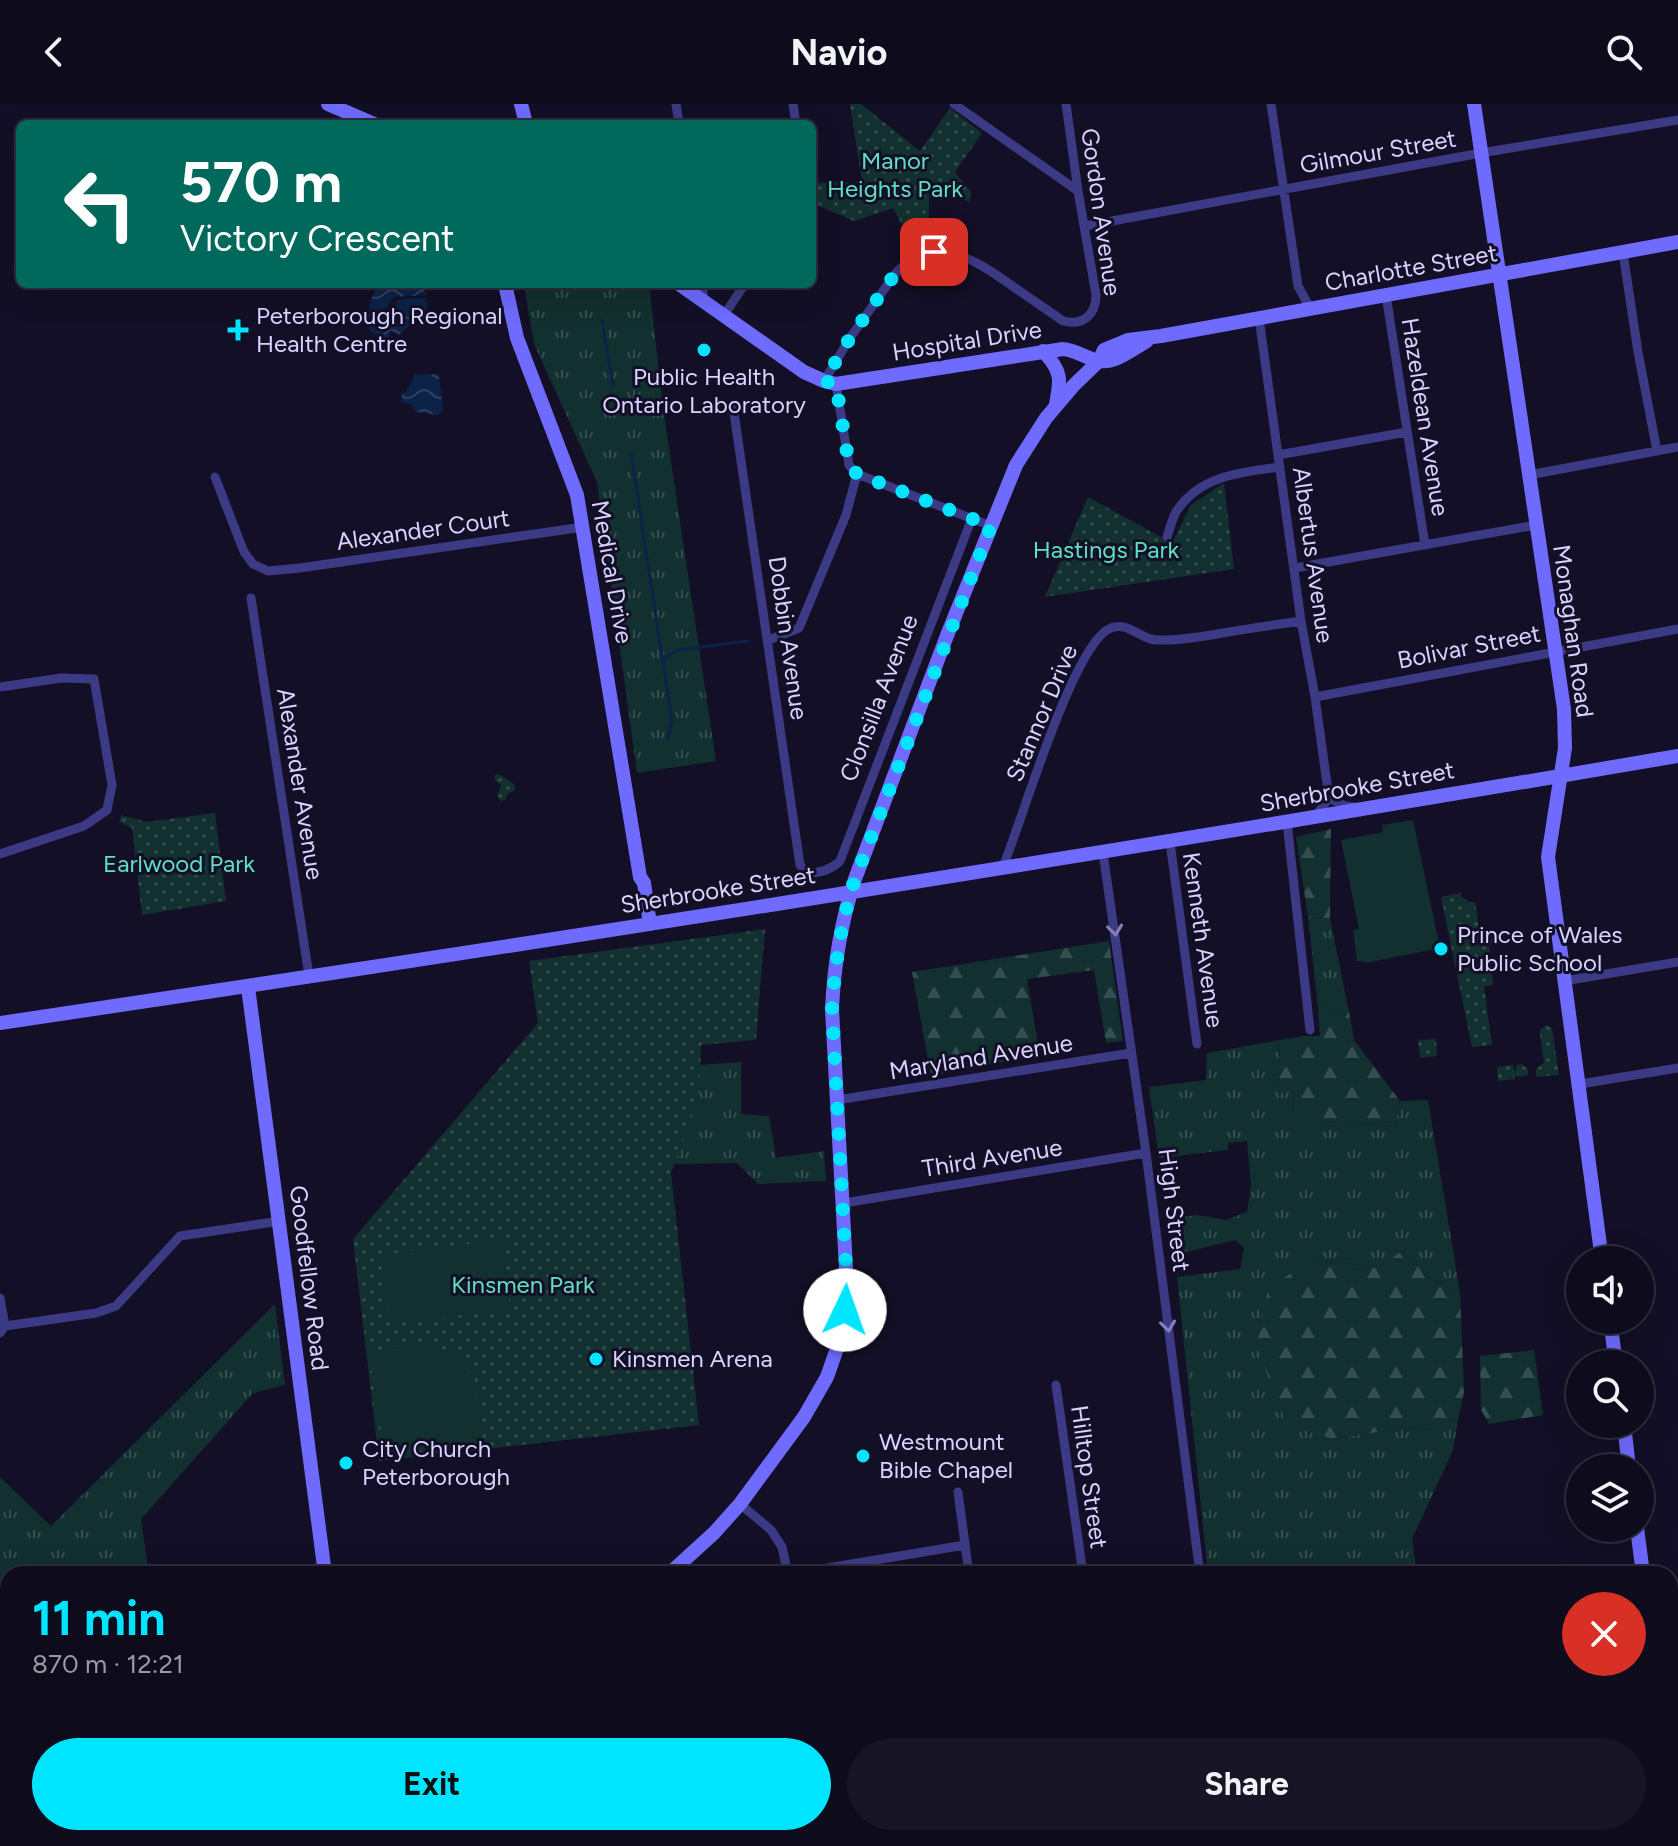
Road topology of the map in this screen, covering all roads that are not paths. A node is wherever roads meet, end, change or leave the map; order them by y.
1 (328, 104) edge
2 (954, 104) edge
3 (1066, 104) edge
4 (1271, 104) edge
5 (1474, 104) edge
6 (365, 120) edge
7 (1678, 120) edge
8 (1481, 153) junction
9 (1283, 189) junction
10 (1078, 191) junction
11 (1085, 226) junction
12 (1678, 242) edge
13 (1623, 253) junction
14 (1500, 274) junction
15 (1298, 286) junction
16 (506, 288) edge
17 (742, 288) edge
18 (703, 292) edge
19 (1386, 295) junction
20 (1310, 308) junction
21 (1292, 311) junction
22 (724, 315) junction
23 (1259, 318) junction
24 (1043, 351) junction
25 (1099, 361) junction
26 (830, 382) junction
27 (733, 406) dead end
28 (1056, 406) junction
29 (1407, 432) junction
30 (1678, 447) edge
31 (1657, 451) junction
32 (1278, 455) junction
33 (1280, 467) junction
34 (857, 474) junction
35 (1529, 475) junction
36 (215, 477) dead end
37 (972, 518) junction
38 (1536, 525) junction
39 (991, 526) junction
40 (583, 527) junction
41 (1167, 537) dead end
42 (1425, 545) junction
43 (1295, 568) junction
44 (251, 598) dead end
45 (1301, 621) junction
46 (1678, 629) edge
47 (769, 640) junction
48 (1555, 651) junction
49 (0, 687) edge
50 (1315, 697) junction
51 (1678, 756) edge
52 (1560, 776) junction
53 (1329, 798) junction
54 (1362, 808) junction
55 (1315, 817) junction
56 (1287, 822) junction
57 (1170, 842) junction
58 (1103, 853) junction
59 (0, 854) edge
60 (1002, 869) junction
61 (807, 873) joint
62 (851, 892) junction
63 (646, 924) junction
64 (1678, 962) edge
65 (309, 976) junction
66 (1564, 981) junction
67 (248, 987) junction
68 (0, 1023) edge
69 (1310, 1030) dead end
70 (1197, 1044) dead end
71 (1131, 1053) junction
72 (1678, 1068) edge
73 (1580, 1084) junction
74 (837, 1100) junction
75 (1146, 1153) junction
76 (844, 1203) junction
77 (280, 1221) junction
78 (1600, 1246) edge
79 (0, 1298) edge
80 (2, 1329) edge
81 (1056, 1385) dead end
82 (958, 1492) dead end
83 (740, 1504) junction
84 (1639, 1542) edge
85 (965, 1545) junction
86 (324, 1566) edge
87 (678, 1566) edge
88 (788, 1566) edge
89 (838, 1566) edge
90 (968, 1566) edge
91 (1082, 1566) edge
92 (1199, 1566) edge
93 (1642, 1566) edge

1 - 6 main road
2 - 10 street
3 - 10 street, Gordon Avenue
4 - 9 street
5 - 8 main road, Monaghan Road
7 - 8 street, Gilmour Street
8 - 9 street, Gilmour Street
8 - 14 main road, Monaghan Road
9 - 11 street, Gilmour Street
9 - 15 street
10 - 11 street, Gordon Avenue
11 - 26 street, Gordon Avenue
12 - 13 main road, Charlotte Street
13 - 14 main road, Charlotte Street
13 - 31 street
14 - 19 main road, Charlotte Street
14 - 35 main road, Monaghan Road
15 - 20 street
15 - 21 street
16 - 40 main road, Medical Drive
17 - 22 street
18 - 22 main road
19 - 20 main road, Charlotte Street
19 - 29 street, Hazeldean Avenue
20 - 21 main road, Charlotte Street
21 - 23 main road, Charlotte Street
22 - 26 main road
23 - 25 main road, Charlotte Street
23 - 32 street, Albertus Avenue
24 - 25 main road, Hospital Drive
24 - 26 main road, Hospital Drive
24 - 28 main road
25 - 28 main road, Charlotte Street
26 - 34 street
27 - 47 street, Dobbin Avenue
28 - 39 main road, Clonsilla Avenue
29 - 32 street
29 - 42 street, Hazeldean Avenue
30 - 31 street
31 - 35 street
32 - 33 street, Albertus Avenue
33 - 41 street
33 - 43 street, Albertus Avenue
34 - 37 street
34 - 47 street
35 - 38 main road, Monaghan Road
36 - 40 street, Alexander Court
37 - 39 street
37 - 61 street, Clonsilla Avenue
38 - 42 street
38 - 48 main road, Monaghan Road
39 - 62 main road, Clonsilla Avenue
40 - 63 main road, Medical Drive
42 - 43 street
43 - 45 street, Albertus Avenue
44 - 65 street, Alexander Avenue
45 - 50 street, Albertus Avenue
45 - 60 street, Stannor Drive
46 - 48 street, Bolivar Street
47 - 61 street, Dobbin Avenue
48 - 50 street, Bolivar Street
48 - 52 main road, Monaghan Road
49 - 59 street
50 - 53 street, Albertus Avenue
51 - 52 main road, Sherbrooke Street
52 - 54 main road, Sherbrooke Street
52 - 66 main road, Monaghan Road
53 - 54 street
53 - 55 street
54 - 55 main road, Sherbrooke Street
55 - 56 main road, Sherbrooke Street
56 - 57 main road, Sherbrooke Street
56 - 69 street
57 - 58 main road, Sherbrooke Street
57 - 70 street, Kenneth Avenue
58 - 60 main road, Sherbrooke Street
58 -> 71 street, High Street
60 - 62 main road, Sherbrooke Street
62 - 63 main road, Sherbrooke Street
62 - 74 main road, Clonsilla Avenue
63 - 65 main road, Sherbrooke Street
64 - 66 street
65 - 67 main road, Sherbrooke Street
66 - 73 main road, Monaghan Road
67 - 68 main road, Sherbrooke Street
67 - 77 main road, Goodfellow Road
71 - 74 street, Maryland Avenue
71 - 75 street, High Street
72 - 73 street
73 - 78 main road, Monaghan Road
74 - 76 main road, Clonsilla Avenue
75 - 76 street, Third Avenue
75 -> 92 street, High Street
76 - 83 main road, Clonsilla Avenue
77 - 80 street
77 - 86 main road, Goodfellow Road
79 - 80 street
81 - 91 street, Hilltop Street
82 - 85 street
83 - 87 main road, Clonsilla Avenue
83 - 88 street
84 - 93 main road
85 - 89 street
85 - 90 street

